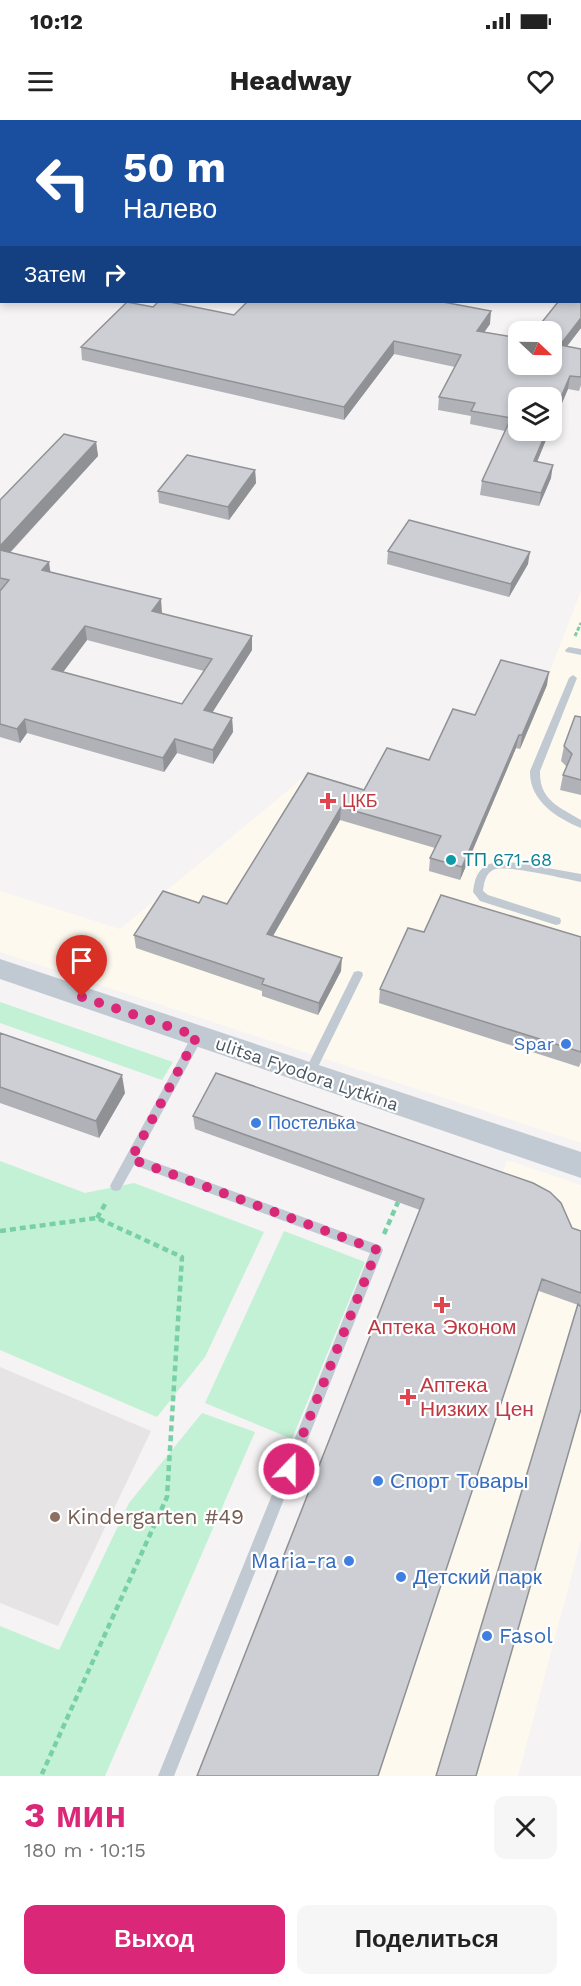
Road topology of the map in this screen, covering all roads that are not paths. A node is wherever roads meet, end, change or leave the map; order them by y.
1 (570, 650) dead end
2 (581, 652) edge
3 (573, 678) dead end
4 (581, 824) edge
5 (581, 878) edge
6 (556, 921) dead end
7 (0, 969) edge
8 (358, 975) dead end
9 (197, 1036) junction
10 (308, 1074) junction
11 (131, 1159) junction
12 (581, 1165) edge
13 (116, 1186) dead end
14 (166, 1776) edge

1 - 2 lane
3 - 4 lane
5 - 6 lane
7 - 9 street, ulitsa Fyodora Lytkina
8 - 10 lane
9 - 10 street, ulitsa Fyodora Lytkina
9 - 11 lane
10 - 12 street, ulitsa Fyodora Lytkina
11 - 13 lane
11 - 14 lane

